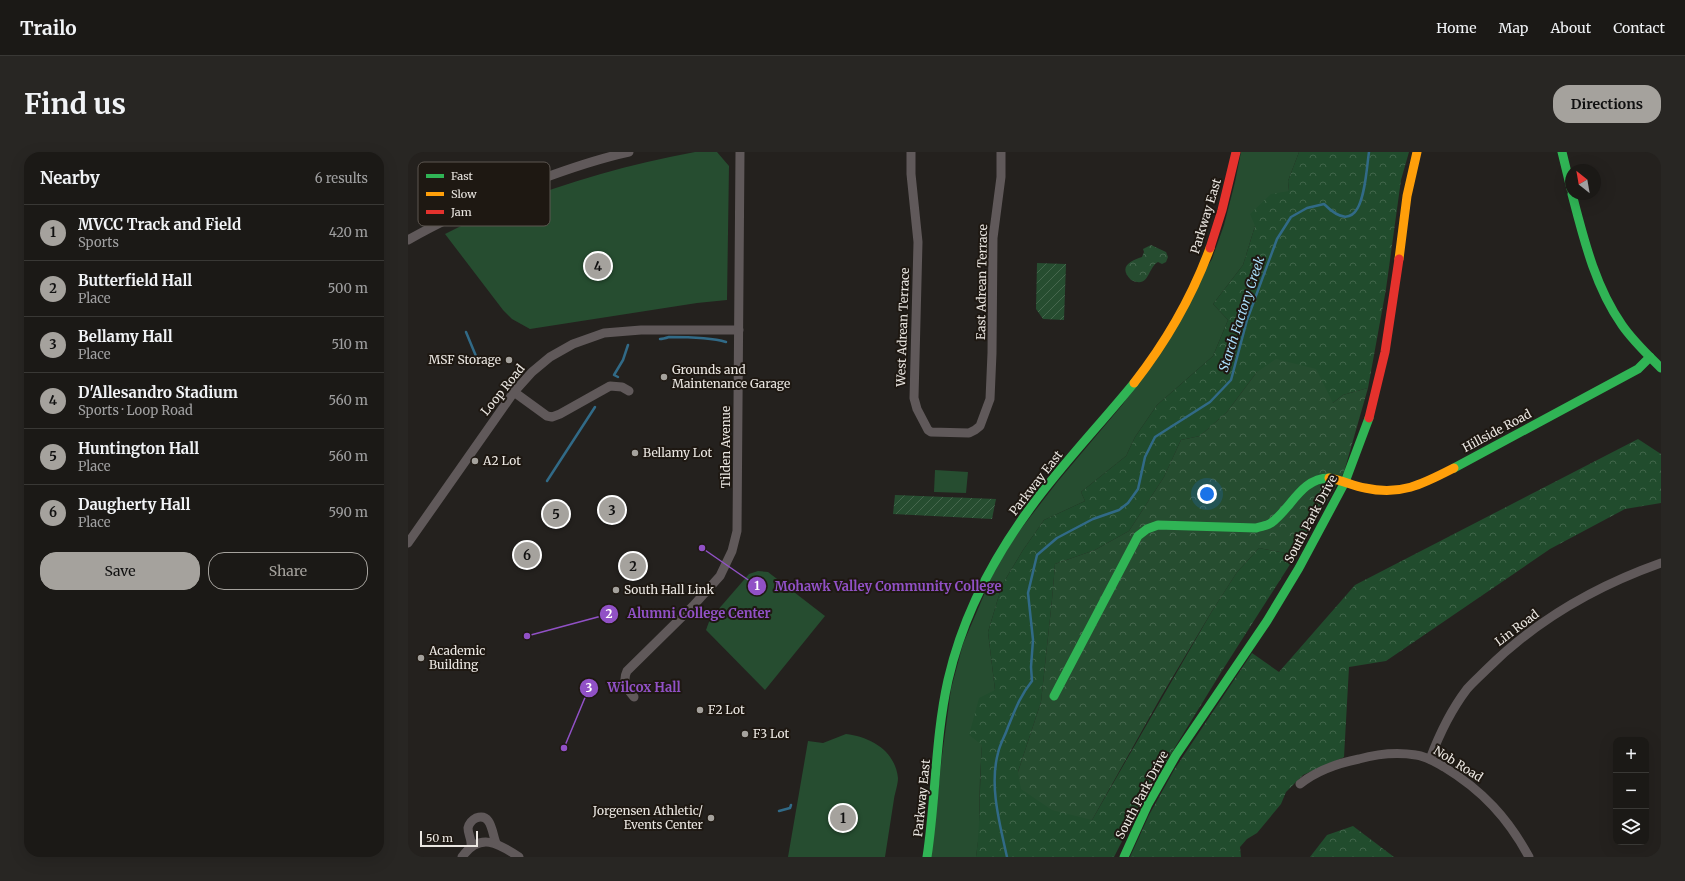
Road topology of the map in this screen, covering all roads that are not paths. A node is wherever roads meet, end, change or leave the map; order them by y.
1 (630, 152) edge
2 (740, 152) edge
3 (911, 152) edge
4 (1001, 152) edge
5 (1236, 152) edge
6 (1417, 152) edge
7 (1562, 152) edge
8 (1565, 164) edge
9 (550, 176) edge
10 (1574, 200) edge
11 (435, 226) edge
12 (408, 240) edge
13 (739, 330) junction
14 (1650, 357) junction
15 (1661, 368) edge
16 (629, 391) dead end
17 (514, 392) junction
18 (986, 412) joint
19 (1345, 482) junction
20 (408, 543) edge
21 (1661, 562) edge
22 (1054, 696) dead end
23 (634, 697) dead end
24 (1430, 759) junction
25 (1300, 784) dead end
26 (496, 843) junction
27 (471, 846) junction
28 (462, 857) edge
29 (519, 857) edge
30 (927, 857) edge
31 (1124, 857) edge
32 (1529, 857) edge

1 - 9 street
2 - 13 street, Tilden Avenue
3 - 18 street, West Adrean Terrace
4 - 18 street, East Adrean Terrace
5 - 30 street, Parkway East
6 - 19 street, South Park Drive
7 - 8 street
10 - 14 street
11 - 12 street
13 - 17 street, Loop Road
13 - 23 street, Tilden Avenue
14 - 15 street
14 - 19 street, Hillside Road
16 - 17 street
17 - 20 street, Loop Road
19 - 22 street, Hillside Road
19 - 31 street, South Park Drive
21 - 24 street, Lin Road
24 - 25 street, Nob Road
24 - 32 street, Nob Road
26 - 27 street
26 - 27 street
26 - 29 street
27 - 28 street

